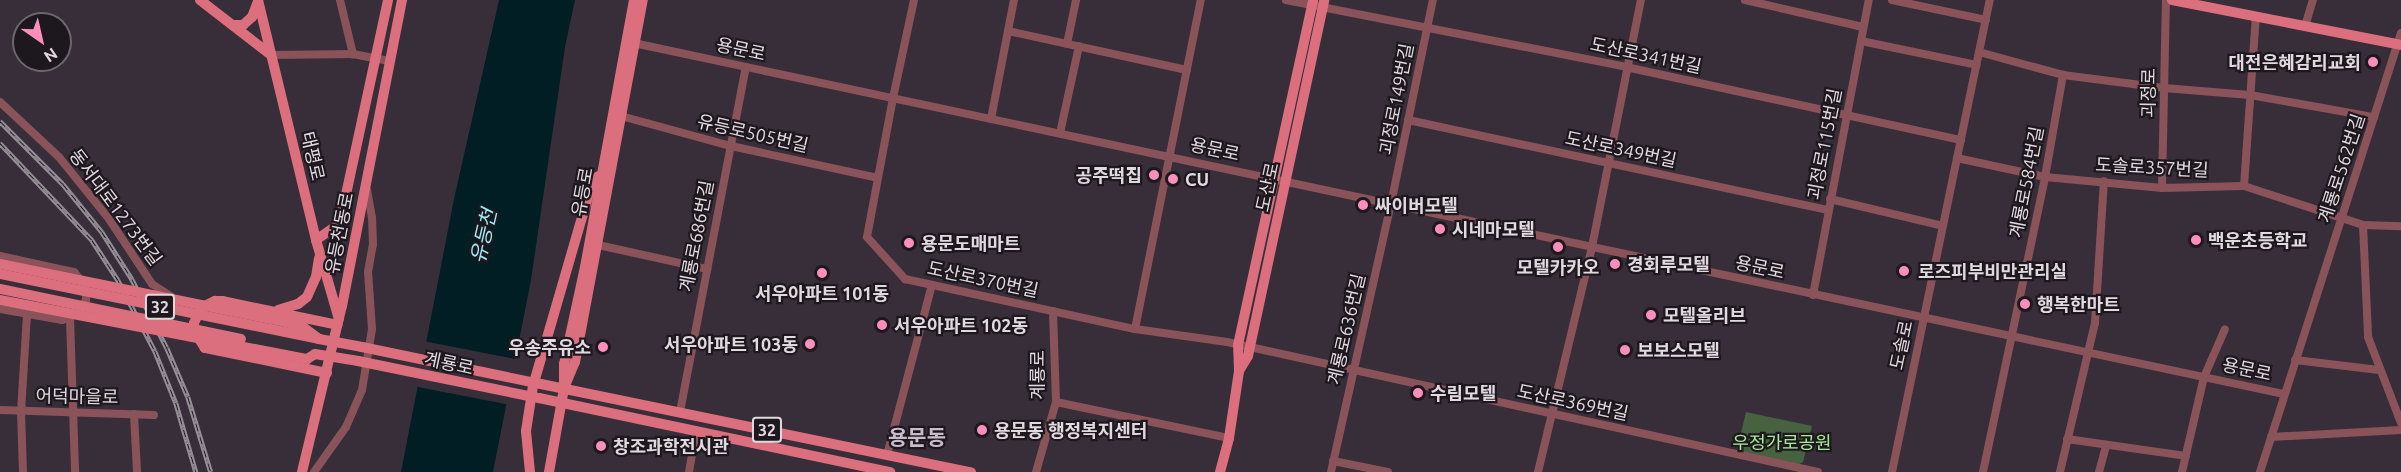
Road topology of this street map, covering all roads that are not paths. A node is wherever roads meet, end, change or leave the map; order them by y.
1 (200, 0) edge
2 (340, 0) edge
3 (388, 0) edge
4 (402, 0) edge
5 (634, 0) edge
6 (643, 0) edge
7 (914, 0) edge
8 (1014, 0) edge
9 (1076, 0) edge
10 (1201, 0) edge
11 (1286, 0) edge
12 (1433, 0) edge
13 (1641, 0) edge
14 (1745, 0) edge
15 (1869, 0) edge
16 (1892, 0) edge
17 (1990, 0) edge
18 (2166, 0) edge
19 (2172, 0) edge
20 (2313, 0) edge
21 (258, 1) edge
22 (1318, 3) edge
23 (2216, 4) edge
24 (2256, 16) junction
25 (1986, 20) junction
26 (233, 25) junction
27 (2306, 26) junction
28 (1863, 27) junction
29 (1427, 29) junction
30 (1008, 31) junction
31 (2401, 33) edge
32 (1861, 41) junction
33 (631, 42) junction
34 (1067, 44) junction
35 (2399, 45) edge
36 (1079, 46) junction
37 (1979, 52) junction
38 (353, 54) junction
39 (271, 55) junction
40 (376, 59) junction
41 (390, 61) junction
42 (1977, 65) junction
43 (746, 67) junction
44 (1626, 67) junction
45 (1187, 70) junction
46 (2063, 75) junction
47 (2164, 88) junction
48 (2250, 95) junction
49 (892, 98) junction
50 (0, 102) edge
51 (1846, 115) junction
52 (621, 117) junction
53 (2374, 117) junction
54 (991, 118) junction
55 (1408, 120) junction
56 (1060, 133) junction
57 (1961, 140) junction
58 (730, 146) junction
59 (1170, 156) junction
60 (1957, 158) junction
61 (1608, 163) junction
62 (603, 165) junction
63 (2045, 177) junction
64 (878, 178) junction
65 (1280, 179) junction
66 (2104, 181) junction
67 (366, 183) junction
68 (2244, 186) junction
69 (2162, 188) junction
70 (1830, 199) junction
71 (1391, 204) junction
72 (1828, 210) junction
73 (2342, 218) junction
74 (2364, 225) junction
75 (1943, 226) junction
76 (2401, 226) edge
77 (316, 240) junction
78 (598, 246) junction
79 (1592, 248) junction
80 (319, 254) junction
81 (0, 256) edge
82 (0, 264) edge
83 (707, 269) junction
84 (0, 274) edge
85 (932, 285) junction
86 (0, 290) edge
87 (1813, 296) junction
88 (0, 300) edge
89 (0, 309) edge
90 (268, 309) junction
91 (1053, 311) junction
92 (27, 314) junction
93 (196, 315) junction
94 (74, 316) junction
95 (1924, 319) junction
96 (338, 322) junction
97 (1135, 329) junction
98 (2225, 329) dead end
99 (2011, 337) junction
100 (319, 339) junction
101 (334, 342) junction
102 (1238, 345) junction
103 (1250, 347) junction
104 (2087, 353) junction
105 (315, 354) junction
106 (331, 357) junction
107 (2295, 360) junction
108 (2379, 370) junction
109 (1239, 371) junction
110 (1354, 371) junction
111 (327, 373) junction
112 (2204, 377) junction
113 (564, 389) junction
114 (2283, 394) junction
115 (1056, 402) junction
116 (561, 404) junction
117 (0, 410) edge
118 (21, 412) junction
119 (680, 412) junction
120 (72, 413) junction
121 (134, 414) junction
122 (1552, 414) junction
123 (154, 415) dead end
124 (2401, 423) edge
125 (2401, 430) edge
126 (696, 432) junction
127 (2271, 437) junction
128 (1229, 438) junction
129 (2067, 439) junction
130 (2106, 445) junction
131 (886, 455) junction
132 (2186, 456) junction
133 (1333, 460) junction
134 (23, 472) edge
135 (75, 472) edge
136 (137, 472) edge
137 (303, 472) edge
138 (314, 472) edge
139 (530, 472) edge
140 (549, 472) edge
141 (689, 472) edge
142 (890, 472) edge
143 (971, 472) edge
144 (1036, 472) edge
145 (1220, 472) edge
146 (1331, 472) edge
147 (1388, 472) edge
148 (1538, 472) edge
149 (1818, 472) edge
150 (1892, 472) edge
151 (1983, 472) edge
152 (2060, 472) edge
153 (2100, 472) edge
154 (2182, 472) edge
155 (2260, 472) edge

1 - 26 main road
2 - 38 street
3 - 40 main road, 유등천동로
4 - 41 main road, 유등천동로
5 - 33 main road, 유등로
6 - 33 main road, 유등로
7 - 49 street, 도산로370번길
8 - 30 street
9 - 34 street
10 - 45 street
11 - 22 street
12 - 29 street, 괴정로149번길
13 - 44 street
14 - 28 street
15 - 28 street, 괴정로115번길
16 - 25 street
17 - 25 street, 도솔로
18 - 47 street, 괴정로
19 - 23 main road
20 - 27 street
21 - 26 main road
21 - 39 main road, 태평로
22 - 29 street, 도산로341번길
22 - 65 main road, 도산로
23 - 24 main road
24 - 27 main road
24 - 48 street
25 - 37 street, 도솔로
26 - 39 main road
27 - 35 main road
28 - 32 street, 괴정로115번길
29 - 44 street, 도산로341번길
29 - 55 street, 괴정로149번길
30 - 34 street
30 - 54 street
31 - 35 street, 계룡로562번길
32 - 42 street
32 - 51 street, 괴정로115번길
33 - 43 street, 용문로
33 - 52 main road, 유등로
33 - 62 main road, 유등로
34 - 36 street
35 - 53 street, 계룡로562번길
36 - 45 street
36 - 56 street
37 - 42 street, 도솔로
37 - 46 street
38 - 39 street
38 - 40 street
39 - 77 main road, 태평로
40 - 41 street
40 - 77 main road, 유등천동로
41 - 67 main road, 유등천동로
42 - 57 street, 도솔로
43 - 49 street, 용문로
43 - 58 street, 계룡로686번길
44 - 51 street, 도산로341번길
44 - 61 street
45 - 59 street
46 - 47 street
46 - 63 street, 계룡로584번길
47 - 48 street
47 - 69 street, 괴정로
48 - 53 street
48 - 68 street
49 - 54 street, 용문로
49 - 64 street, 도산로370번길
50 - 93 street, 동서대로1273번길
51 - 57 street, 도산로341번길
51 - 70 street, 괴정로115번길
52 - 58 street, 유등로505번길
52 - 78 main road, 유등로
53 - 73 street, 계룡로562번길
54 - 56 street, 용문로
55 - 61 street, 도산로349번길
55 - 71 street, 괴정로149번길
56 - 59 street, 용문로
57 - 60 street, 도솔로
58 - 64 street, 유등로505번길
58 - 83 street, 계룡로686번길
59 - 65 street, 용문로
59 - 97 street, 용문로
60 - 63 street, 도솔로357번길
60 - 75 street, 도솔로
61 - 72 street, 도산로349번길
61 - 79 street
62 - 113 main road, 유등로
62 - 139 main road
63 - 66 street, 도솔로357번길
63 - 99 street, 계룡로584번길
64 - 85 street, 도산로370번길
65 - 71 street, 용문로
65 - 102 main road, 도산로
65 - 103 main road, 도산로
66 - 69 street, 도솔로357번길
66 - 104 street
67 - 96 main road, 유등천동로
67 - 138 street
68 - 69 street, 도솔로357번길
68 - 73 street, 도솔로357번길
70 - 72 street, 괴정로115번길
70 - 75 street
71 - 79 street, 용문로
71 - 110 street, 계룡로636번길
72 - 87 street, 괴정로115번길
73 - 74 street, 도솔로357번길
73 - 107 street, 계룡로562번길
74 - 76 street, 도솔로357번길
74 - 108 street
75 - 95 street, 도솔로
77 - 80 main road, 태평로
78 - 83 street
78 - 113 main road, 유등로
79 - 87 street, 용문로
79 - 122 street
80 - 90 main road
80 - 96 main road, 태평로
81 - 94 street
82 - 100 main road, bridge
83 - 119 street, 계룡로686번길
84 - 100 main road, 계룡로 / 32, bridge
85 - 91 street, 도산로370번길
85 - 131 street
86 - 105 main road, 계룡로 / 32, bridge
87 - 95 street, 용문로
88 - 105 main road, bridge
89 - 92 street
90 - 93 main road
90 - 96 main road
91 - 97 street, 도산로370번길
91 - 115 street, 계룡로
92 - 94 street
92 - 118 street
93 - 111 main road
94 - 120 street
95 - 99 street, 용문로
95 - 150 street, 도솔로
96 - 101 main road, 유등천동로
97 - 102 street, 도산로370번길
98 - 112 street, 용문로
99 - 104 street, 용문로
99 - 151 street, 계룡로584번길
100 - 101 main road, 계룡로 / 32
101 - 106 main road, 유등천동로
101 - 113 main road, 계룡로 / 32, bridge
102 - 103 street, 도산로370번길
102 - 109 main road, 도산로
103 - 109 main road, 도산로
103 - 110 street, 도산로369번길
104 - 112 street, 용문로
104 - 129 street
105 - 106 main road, 계룡로 / 32
106 - 111 main road, 유등천동로
106 - 116 main road, 계룡로 / 32, bridge
107 - 108 street
107 - 114 street, 계룡로562번길
108 - 124 street
109 - 128 main road, 도산로
110 - 122 street, 도산로369번길
110 - 133 street, 계룡로636번길
111 - 137 main road, 유등천동로
112 - 114 street, 용문로
112 - 132 street
113 - 116 main road, 유등로
113 - 119 main road, 계룡로 / 32
114 - 127 street, 계룡로562번길
115 - 128 street
115 - 144 street, 계룡로
116 - 126 main road, 계룡로 / 32
116 - 140 main road, 유등로
117 - 118 street, 어덕마을로
118 - 120 street, 어덕마을로
118 - 134 street
119 - 131 main road, 계룡로 / 32
120 - 121 street, 어덕마을로
120 - 135 street
121 - 123 street, 어덕마을로
121 - 136 street
122 - 148 street
122 - 149 street, 도산로369번길
125 - 127 street
126 - 141 street
126 - 142 main road, 계룡로 / 32
127 - 155 street, 계룡로562번길
128 - 145 main road, 도산로
129 - 130 street
129 - 152 street
130 - 132 street
130 - 153 street
131 - 143 main road, 계룡로 / 32
132 - 154 street
133 - 146 street, 계룡로636번길
133 - 147 street

